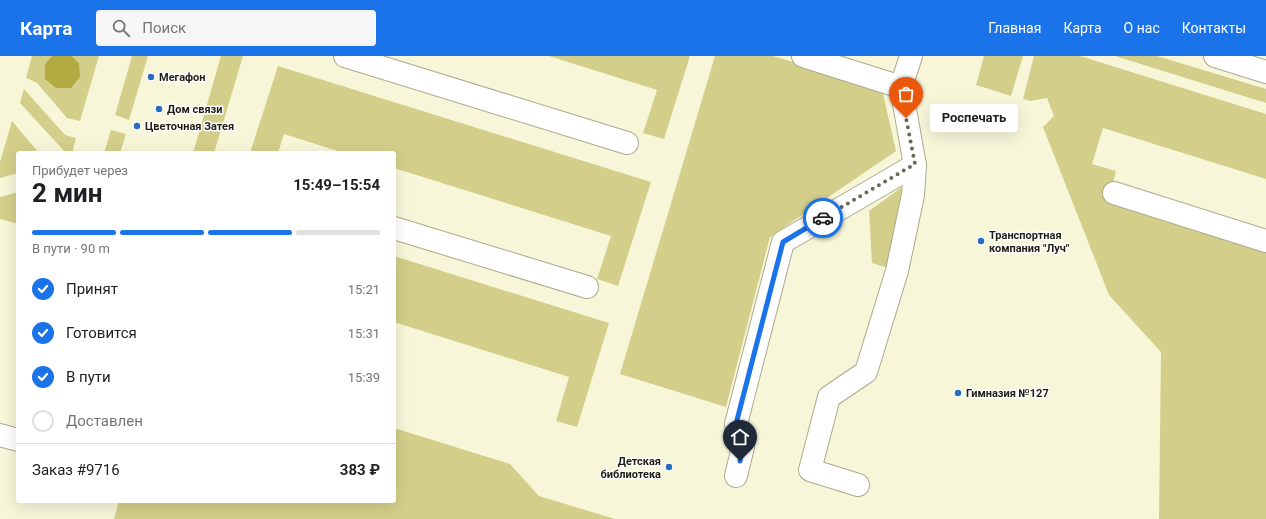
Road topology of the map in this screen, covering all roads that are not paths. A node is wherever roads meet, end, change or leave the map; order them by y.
1 (345, 56) edge
2 (803, 56) edge
3 (911, 56) edge
4 (1215, 56) edge
5 (1266, 72) edge
6 (900, 87) junction
7 (627, 143) dead end
8 (915, 164) junction
9 (1114, 193) dead end
10 (396, 229) edge
11 (1266, 240) edge
12 (587, 287) dead end
13 (0, 435) edge
14 (16, 439) edge
15 (736, 476) dead end
16 (858, 485) dead end

1 - 7 street
2 - 6 street
3 - 6 street
4 - 5 street
6 - 8 street
8 - 15 street
8 - 16 street
9 - 11 street
10 - 12 street
13 - 14 street

